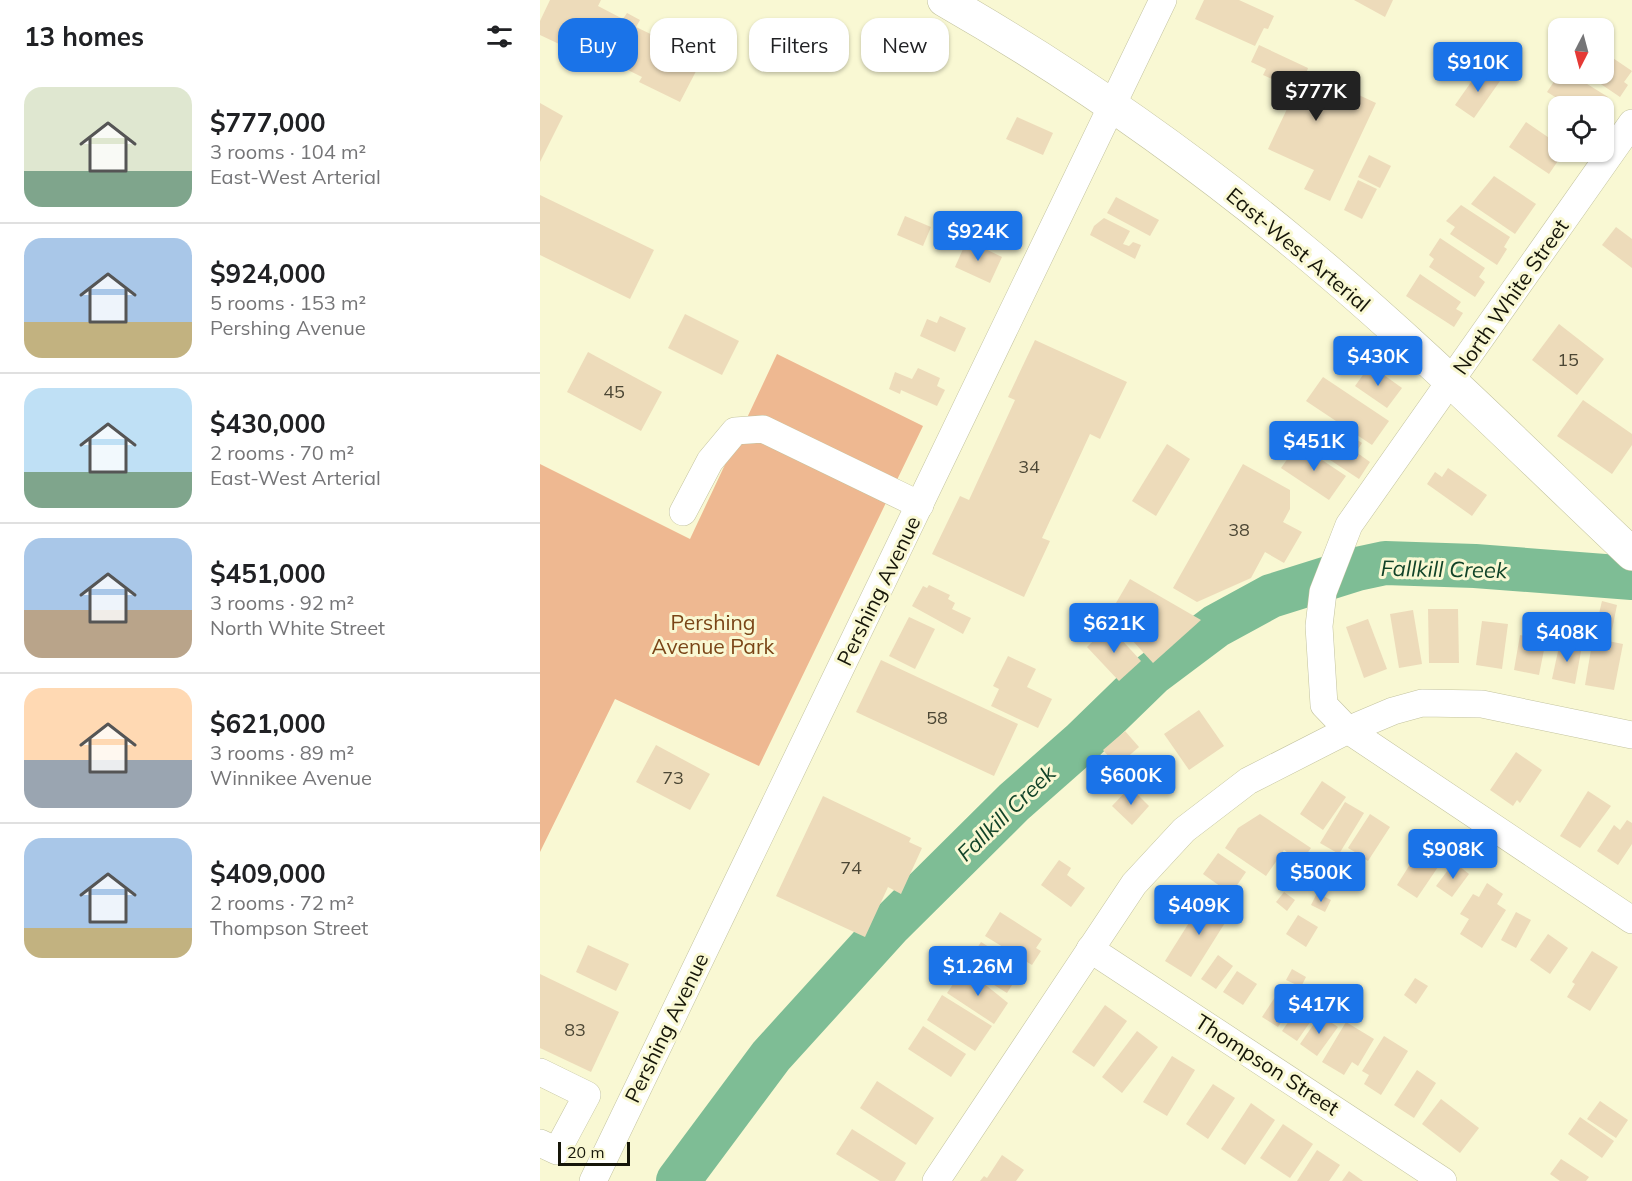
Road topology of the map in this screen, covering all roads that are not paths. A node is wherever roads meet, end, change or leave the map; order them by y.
1 (944, 0) edge
2 (1162, 0) edge
3 (1111, 106) junction
4 (1632, 123) edge
5 (1451, 383) junction
6 (920, 505) junction
7 (683, 512) dead end
8 (1632, 554) edge
9 (1348, 730) junction
10 (1632, 735) edge
11 (1632, 920) edge
12 (1090, 949) junction
13 (540, 1072) edge
14 (587, 1095) junction
15 (626, 1114) junction
16 (540, 1143) edge
17 (593, 1181) edge
18 (936, 1181) edge
19 (1443, 1181) edge

1 - 3 highway, East-West Arterial
2 - 3 street, Pershing Avenue
3 - 5 highway, East-West Arterial
3 - 6 street, Pershing Avenue
4 - 5 street, North White Street
5 - 8 highway, East-West Arterial
5 - 9 street, North White Street
6 - 7 street
6 - 15 street, Pershing Avenue
9 - 10 street
9 - 11 street, North White Street
9 - 12 street
12 - 18 street
12 - 19 street, Thompson Street
13 - 14 street
14 - 15 street
14 - 16 street
15 - 17 street, Pershing Avenue

